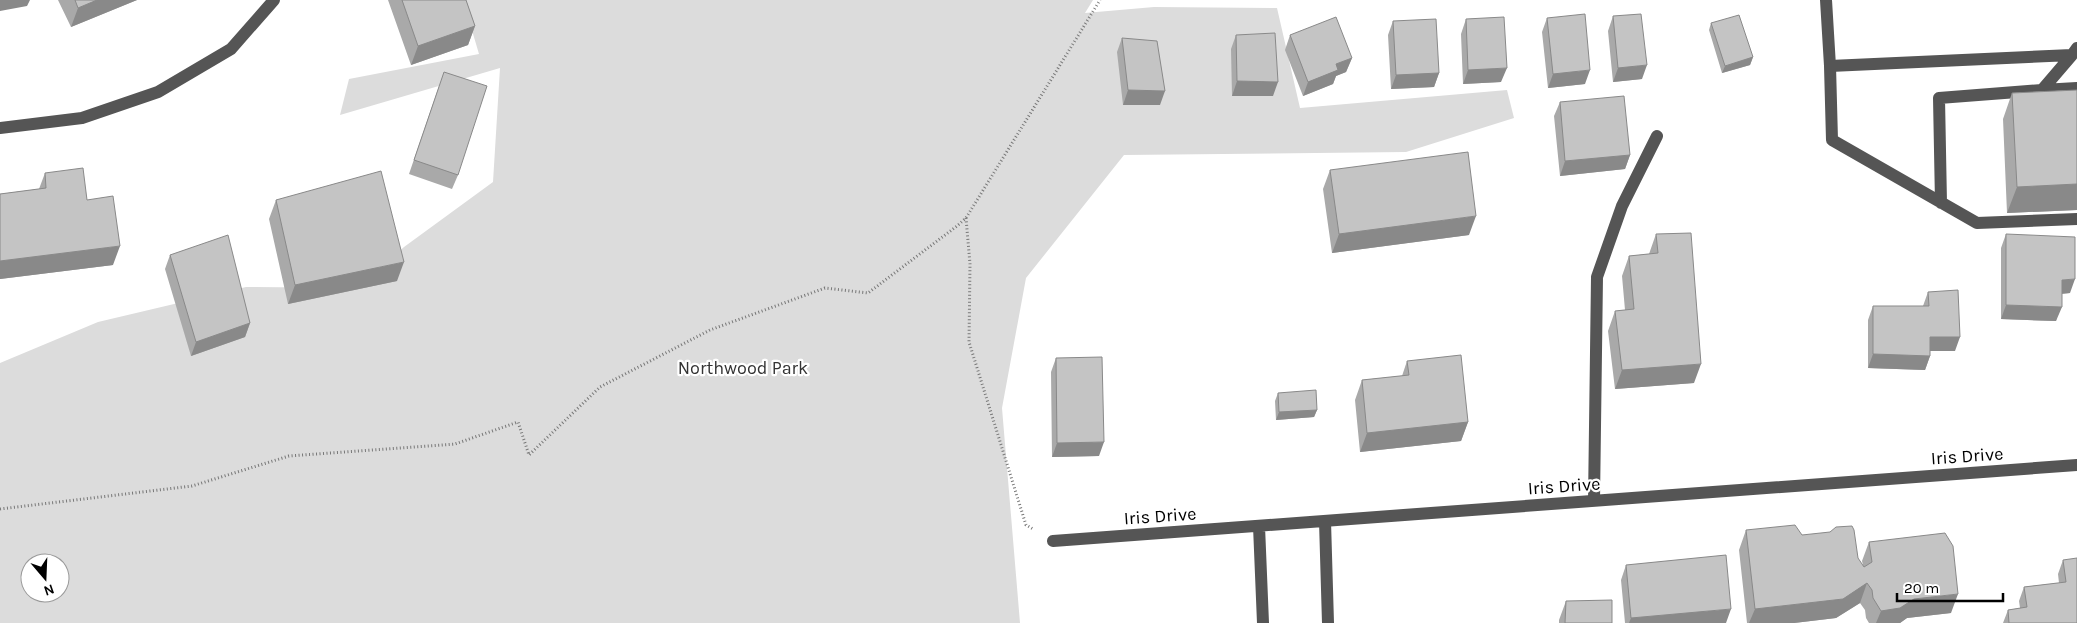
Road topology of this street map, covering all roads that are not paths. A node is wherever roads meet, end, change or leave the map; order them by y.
1 (274, 0) edge
2 (1826, 0) edge
3 (2074, 51) edge
4 (1830, 66) junction
5 (2077, 88) edge
6 (2042, 90) junction
7 (0, 128) edge
8 (1657, 136) dead end
9 (1941, 203) junction
10 (2077, 219) edge
11 (2077, 465) edge
12 (1594, 501) junction
13 (1325, 521) junction
14 (1259, 526) junction
15 (1053, 541) road end
16 (1263, 623) edge
17 (1328, 623) edge

1 - 7 street
2 - 4 street
3 - 4 street
3 - 6 street
4 - 9 street
5 - 6 street
6 - 9 street
8 - 12 street
9 - 10 street
11 - 12 street, Iris Drive
12 - 13 street, Iris Drive
13 - 14 street, Iris Drive
13 - 17 street
14 - 15 street, Iris Drive
14 - 16 street

